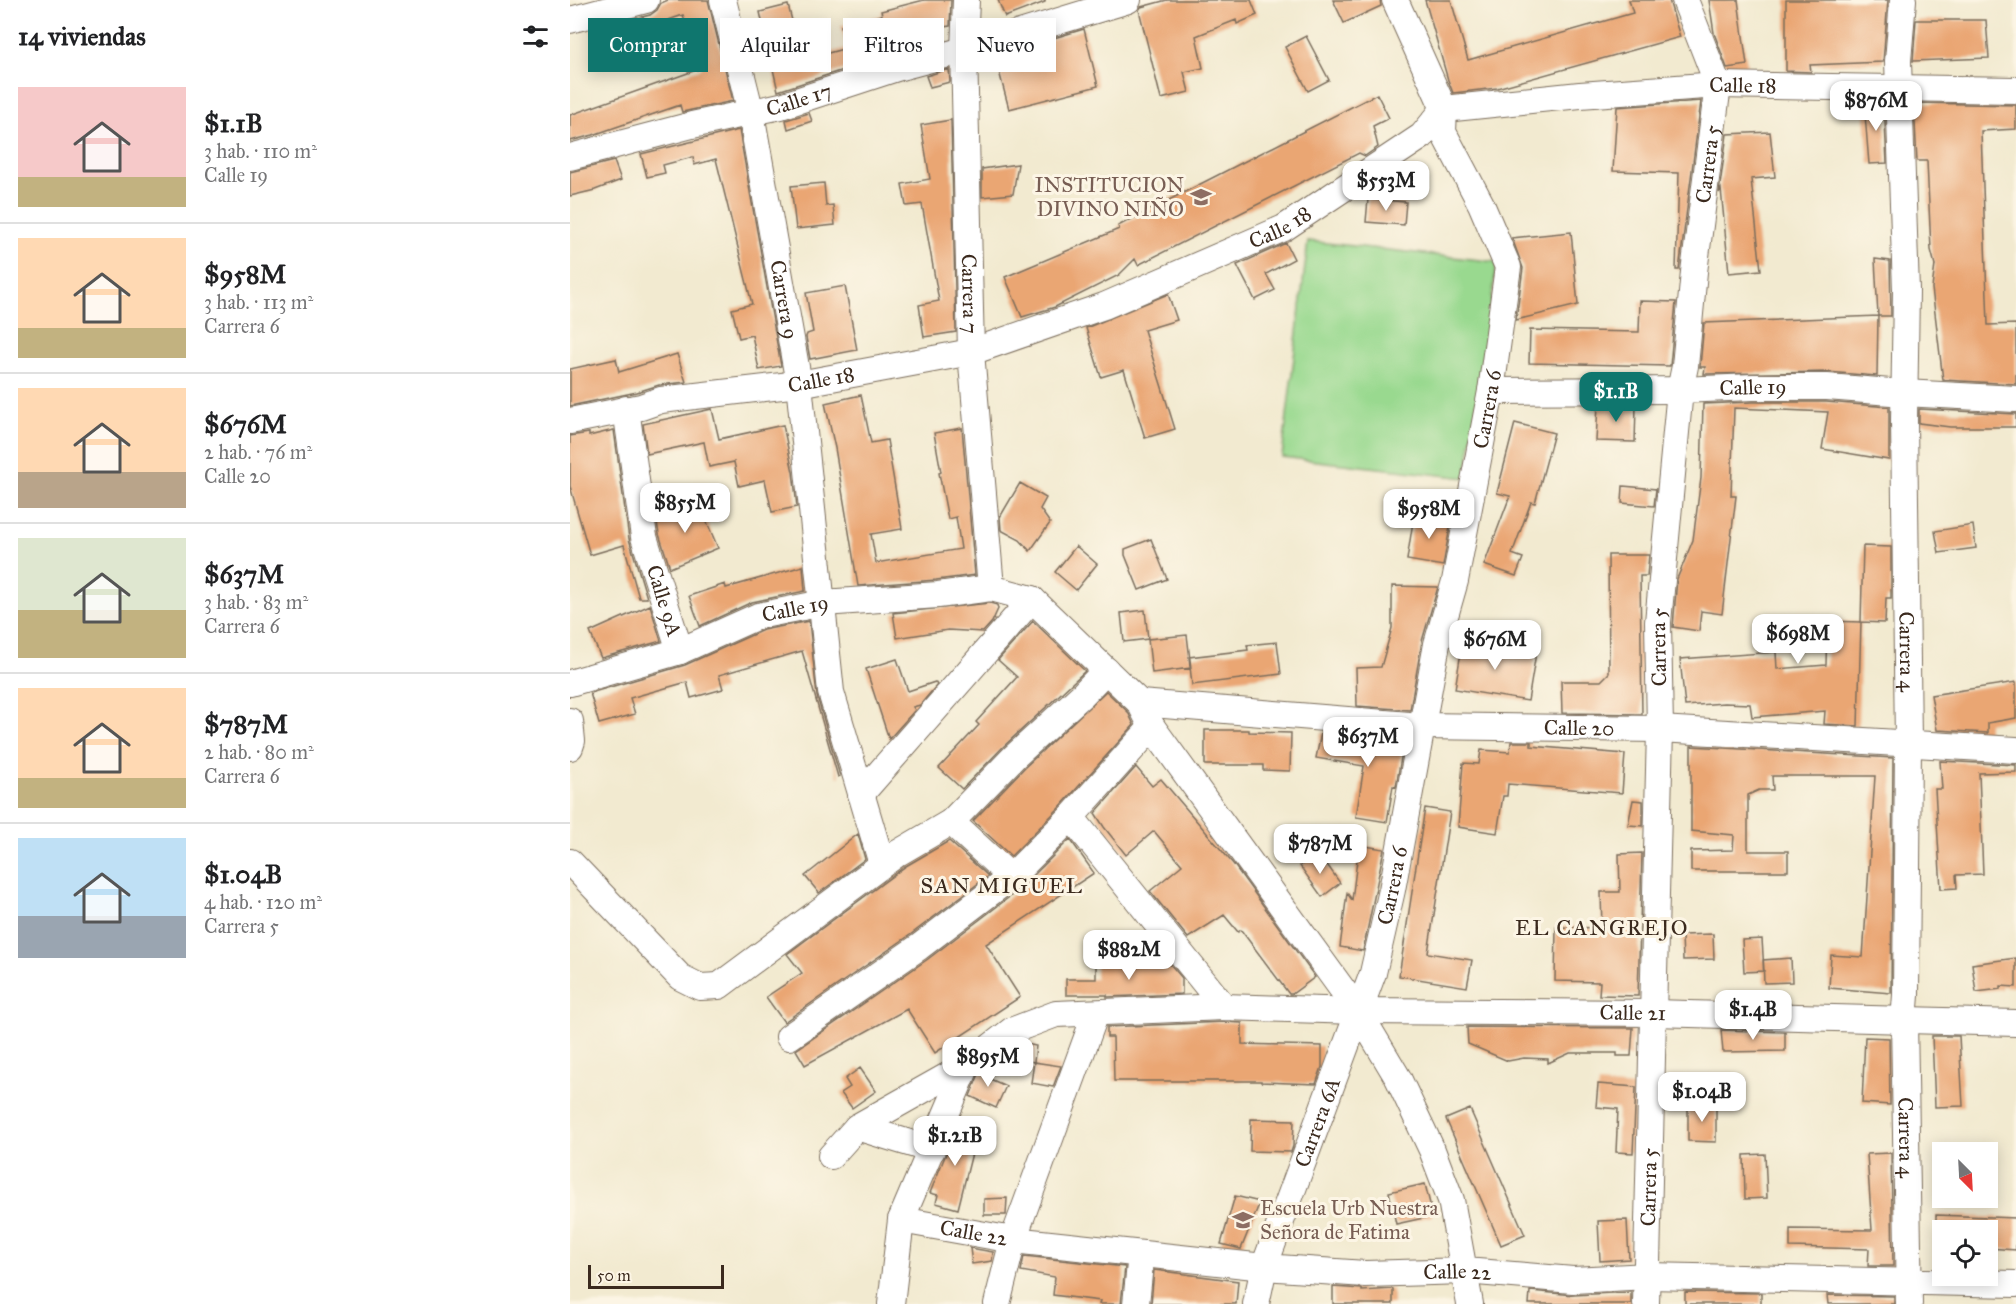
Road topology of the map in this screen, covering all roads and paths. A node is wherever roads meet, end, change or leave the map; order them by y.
1 (646, 0) edge
2 (723, 0) edge
3 (966, 0) edge
4 (1128, 0) edge
5 (1395, 0) edge
6 (1685, 0) edge
7 (1903, 0) edge
8 (965, 18) edge
9 (570, 20) edge
10 (1056, 22) edge
11 (956, 52) edge
12 (965, 72) edge
13 (1718, 85) junction
14 (1899, 88) junction
15 (2016, 90) edge
16 (1444, 109) junction
17 (751, 113) junction
18 (570, 157) edge
19 (971, 352) junction
20 (799, 384) junction
21 (1680, 390) junction
22 (1491, 391) junction
23 (1904, 393) junction
24 (2016, 399) edge
25 (626, 409) junction
26 (570, 421) edge
27 (991, 588) junction
28 (1032, 599) junction
29 (823, 603) junction
30 (680, 651) junction
31 (1106, 670) junction
32 (570, 683) edge
33 (1140, 703) junction
34 (570, 721) edge
35 (1421, 726) junction
36 (1152, 727) junction
37 (1660, 729) junction
38 (1908, 743) junction
39 (570, 747) edge
40 (2016, 750) edge
41 (861, 794) junction
42 (1071, 817) junction
43 (951, 822) junction
44 (570, 862) edge
45 (882, 864) junction
46 (1011, 877) junction
47 (1224, 1007) junction
48 (1358, 1011) junction
49 (1096, 1013) junction
50 (1654, 1013) junction
51 (1904, 1021) junction
52 (2016, 1023) edge
53 (789, 1036) dead end
54 (967, 1065) junction
55 (857, 1127) junction
56 (932, 1150) junction
57 (831, 1156) dead end
58 (901, 1220) junction
59 (1013, 1240) junction
60 (1141, 1254) junction
61 (1264, 1267) junction
62 (1465, 1271) junction
63 (1648, 1276) junction
64 (2016, 1284) edge
65 (1909, 1293) edge
66 (891, 1304) edge
67 (997, 1304) edge
68 (1136, 1304) edge
69 (1256, 1304) edge
70 (1470, 1304) edge
71 (1646, 1304) edge

1 - 9 street
2 - 17 street, Carrera 9
3 - 8 street, Carrera 7
4 - 10 street, Calle 17
5 - 16 street, Carrera 6
6 - 13 street, Carrera 5
7 - 14 street, Carrera 4
11 - 17 street, Calle 17
12 - 19 street, Carrera 7
13 - 14 street, Calle 18
13 - 16 street, Calle 18
13 - 21 street, Carrera 5
14 - 15 street, Calle 18
14 - 23 street, Carrera 4
16 - 19 street, Calle 18
16 - 22 street, Carrera 6
17 - 18 street, Calle 17
17 - 20 street, Carrera 9
19 - 20 street, Calle 18
19 - 27 street, Carrera 7
20 - 25 street, Calle 18
20 - 29 street, Carrera 9
21 - 22 street, Calle 19
21 - 23 street, Calle 19
21 - 37 street, Carrera 5
22 - 35 street, Carrera 6
23 - 24 street, Calle 19
23 - 38 street, Carrera 4
25 - 26 street, Calle 18
25 - 30 street, Calle 9A
27 - 28 street, Calle 19
27 - 29 street, Calle 19
28 - 31 street
28 - 41 street
29 - 30 street, Calle 19
29 - 41 street, Carrera 9
30 - 32 street, Calle 19
31 - 33 street
31 - 43 street
33 - 35 street, Calle 20
33 - 36 street
34 - 39 street
35 - 37 street, Calle 20
35 - 48 street, Carrera 6
36 - 42 street
36 - 48 street
37 - 38 street, Calle 20
37 - 50 street, Carrera 5
38 - 40 street, Calle 20
38 - 51 street, Carrera 4
41 - 45 street, Carrera 9
42 - 46 street
42 - 47 street
43 - 45 street
43 - 46 street
44 - 45 street
46 - 53 street
47 - 48 street, Calle 21
47 - 49 street, Calle 21
48 - 50 street, Calle 21
48 - 61 street, Carrera 6A
48 - 62 street
49 - 54 street, Calle 21
49 - 59 street
50 - 51 street, Calle 21
50 - 63 street, Carrera 5
51 - 52 street, Calle 21
51 - 65 street, Carrera 4
54 - 55 street, Calle 21
54 - 56 street
55 - 56 street
55 - 57 street, Calle 21
56 - 58 street
58 - 59 street, Calle 22
58 - 66 street
59 - 60 street, Calle 22
59 - 67 street
60 - 61 street, Calle 22
60 - 68 street
61 - 62 street, Calle 22
61 - 69 street, Carrera 6A
62 - 63 street, Calle 22
62 - 70 street
63 - 65 street, Calle 22
63 - 71 street, Carrera 5
64 - 65 street, Calle 22

